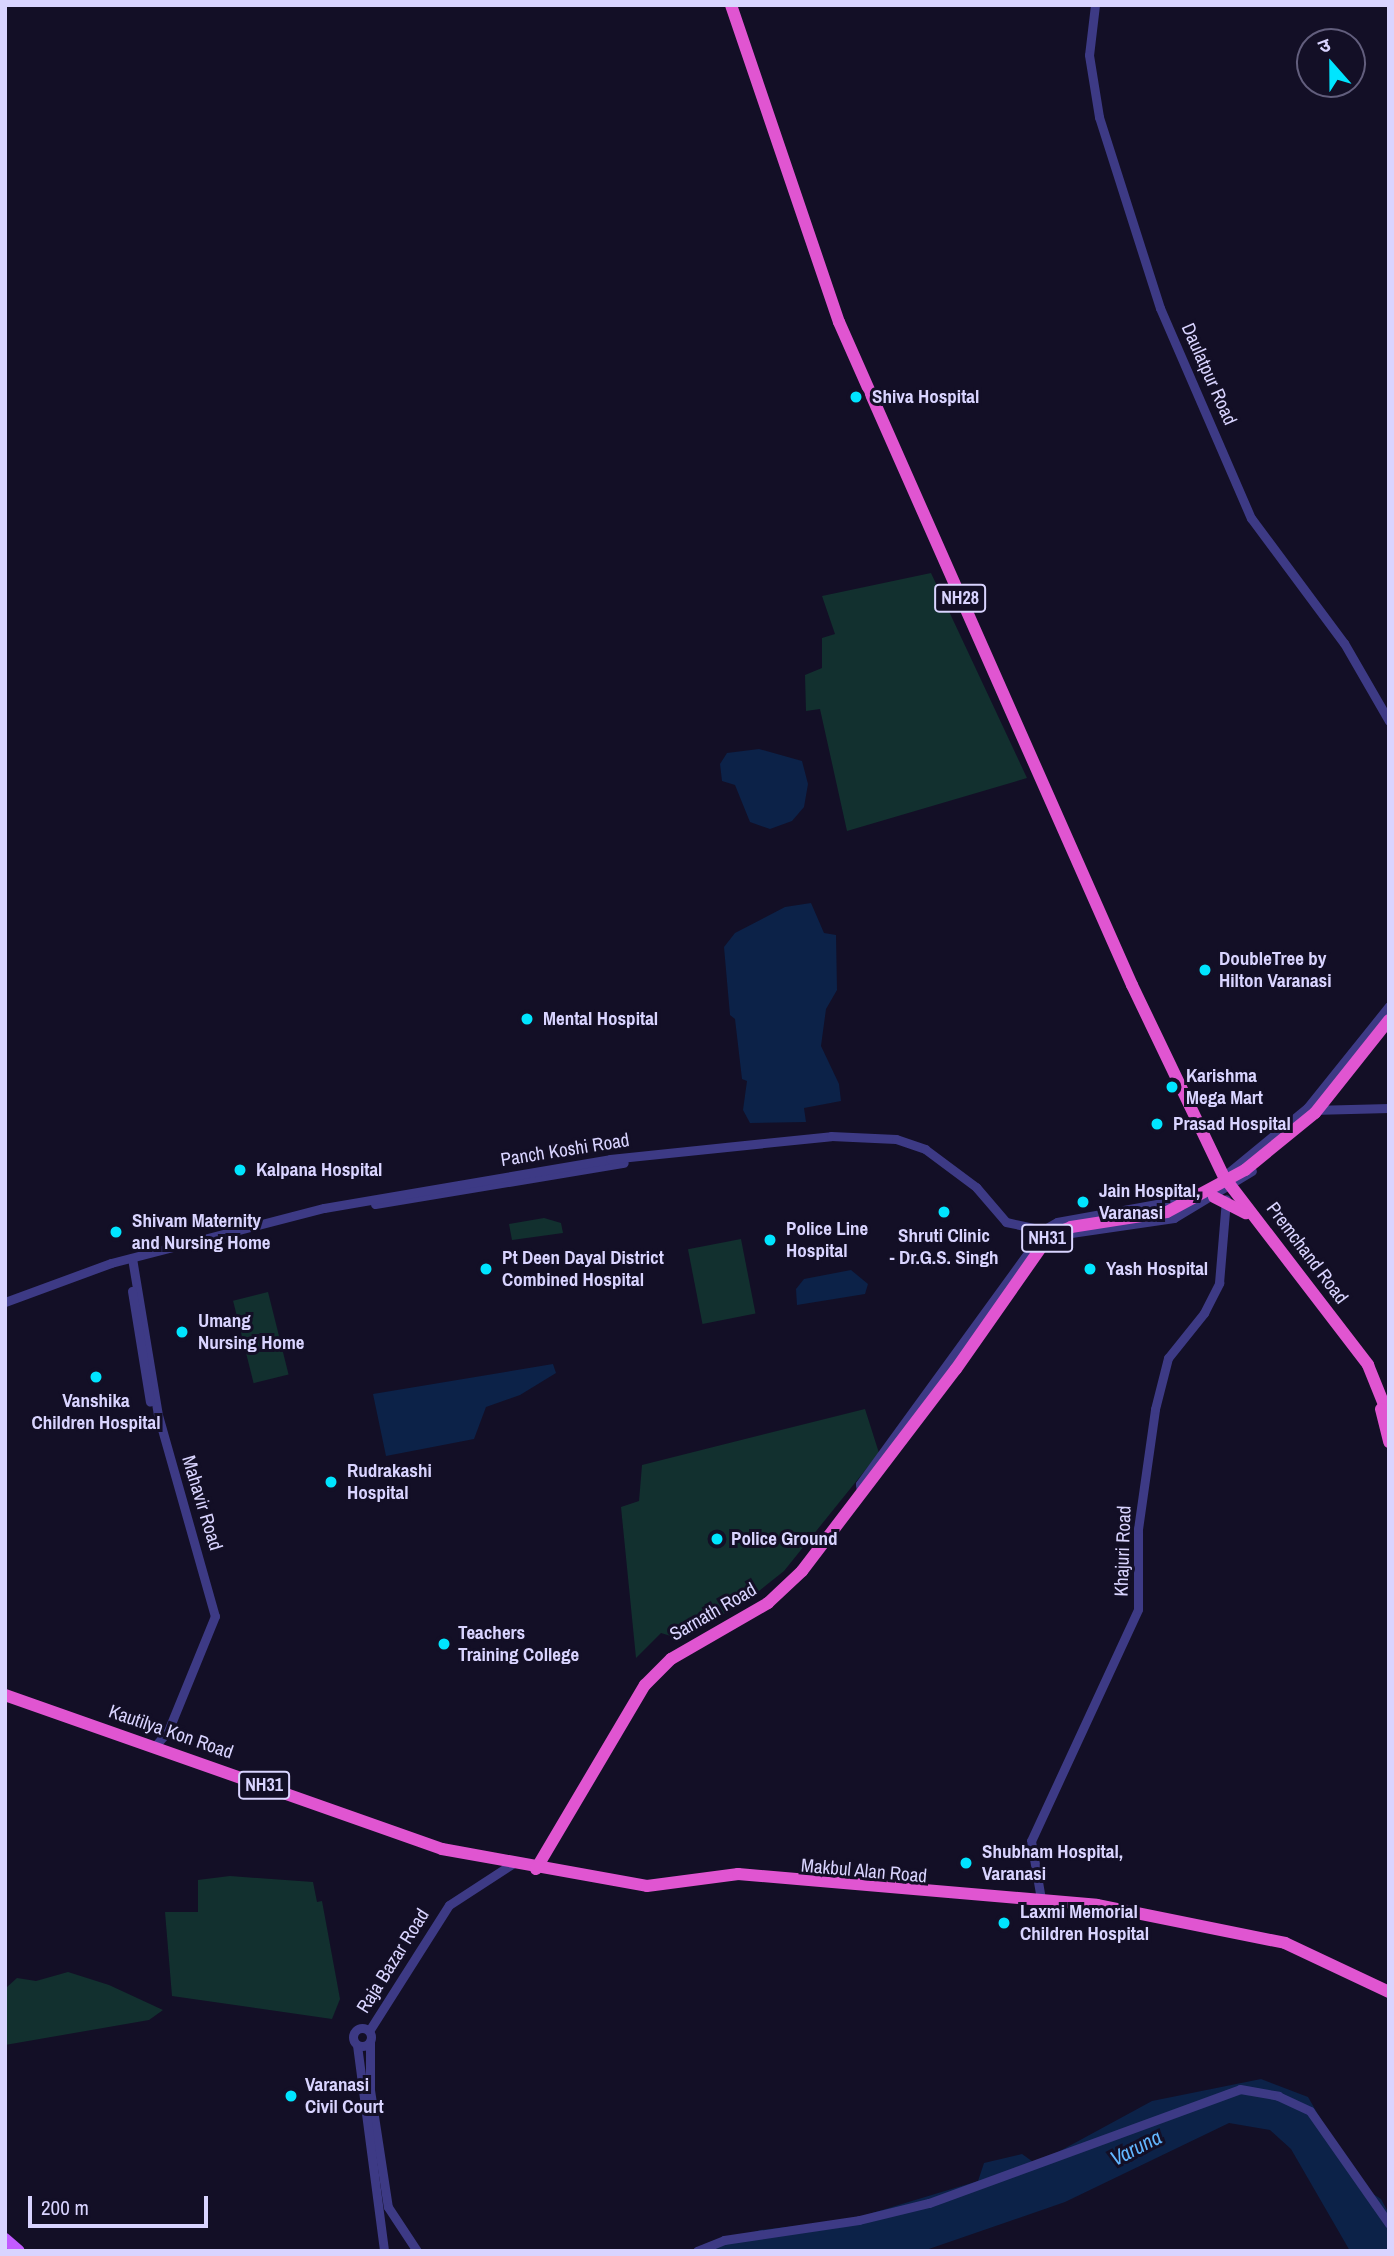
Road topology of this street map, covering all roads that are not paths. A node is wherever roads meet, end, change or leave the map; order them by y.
1 (731, 5) edge
2 (1095, 5) edge
3 (1389, 721) edge
4 (1389, 1006) edge
5 (1389, 1020) edge
6 (1389, 1025) edge
7 (1307, 1108) junction
8 (1389, 1108) edge
9 (1323, 1112) junction
10 (1228, 1182) junction
11 (1220, 1198) junction
12 (1253, 1214) junction
13 (1045, 1229) junction
14 (1060, 1234) junction
15 (130, 1258) junction
16 (5, 1304) edge
17 (1359, 1354) junction
18 (1389, 1416) edge
19 (1389, 1441) edge
20 (865, 1489) junction
21 (5, 1695) edge
22 (159, 1743) junction
23 (534, 1866) junction
24 (1041, 1899) junction
25 (1306, 1953) junction
26 (1389, 1992) edge
27 (369, 2031) junction
28 (370, 2042) junction
29 (357, 2045) junction
30 (1389, 2224) edge
31 (5, 2239) edge
32 (19, 2251) edge
33 (384, 2251) edge
34 (417, 2251) edge
35 (697, 2251) edge

1 - 10 highway, NH28
2 - 3 street, Daulatpur Road
4 - 7 street, Panch Koshi Road
5 - 20 highway, NH31
6 - 9 street, Panch Koshi Road
7 - 9 street
7 - 10 street, Panch Koshi Road
8 - 9 street
9 - 10 street, Panch Koshi Road
10 - 11 street, Panch Koshi Road
10 - 12 highway, Premchand Road
10 - 13 street, Panch Koshi Road
11 - 12 highway
11 - 14 street, Panch Koshi Road
11 - 24 street, Khajuri Road
12 - 17 highway, Premchand Road
13 - 14 street, Panch Koshi Road
13 - 15 street, Panch Koshi Road
13 - 20 street
14 - 20 street
15 - 16 street, Panch Koshi Road
15 - 22 street
17 - 18 highway, Premchand Road
17 - 19 highway, Premchand Road
20 - 23 highway, Sarnath Road / NH31
21 - 22 highway, Kautilya Kon Road / NH31
22 - 23 highway, Kautilya Kon Road / NH31
23 - 24 highway, Makbul Alan Road
23 - 25 highway, Makbul Alan Road
23 - 27 street, Raja Bazar Road
24 - 25 highway, Makbul Alan Road
25 - 26 highway, Makbul Alan Road
27 - 28 street, Raja Bazar Road
27 - 29 street, Raja Bazar Road
28 - 29 street
28 - 34 street, Raja Bazar Road
29 - 33 street
30 - 35 street
31 - 32 main road

